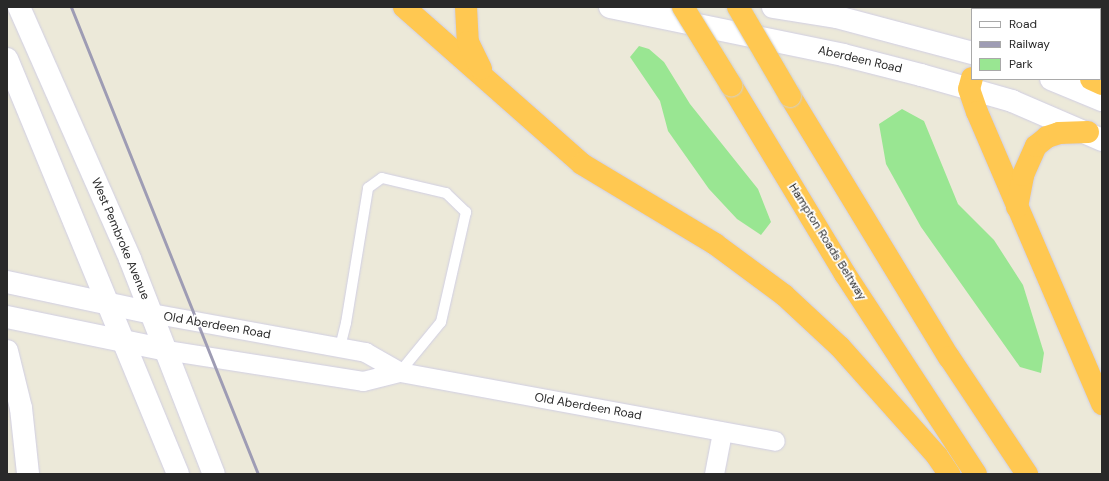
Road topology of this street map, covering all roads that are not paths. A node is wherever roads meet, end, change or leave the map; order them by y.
1 (19, 7) edge
2 (404, 7) edge
3 (466, 7) edge
4 (610, 7) edge
5 (683, 7) edge
6 (738, 7) edge
7 (772, 7) edge
8 (971, 53) edge
9 (7, 59) edge
10 (488, 79) junction
11 (1053, 80) edge
12 (970, 83) edge
13 (1102, 100) edge
14 (1095, 136) edge
15 (1017, 207) junction
16 (7, 282) edge
17 (107, 303) junction
18 (152, 313) junction
19 (7, 317) edge
20 (122, 341) junction
21 (340, 347) junction
22 (166, 350) junction
23 (7, 351) edge
24 (400, 372) junction
25 (1102, 404) edge
26 (722, 432) junction
27 (775, 441) dead end
28 (28, 474) edge
29 (178, 474) edge
30 (214, 474) edge
31 (714, 474) edge
32 (949, 474) edge
33 (976, 474) edge
34 (1027, 474) edge

1 - 18 main road, West Pembroke Avenue
2 - 10 highway
3 - 10 highway
4 - 12 main road, Aberdeen Road
5 - 33 highway, Hampton Roads Beltway, bridge
6 - 34 highway, bridge
7 - 8 main road
9 - 17 main road
10 - 32 highway
11 - 13 main road
12 - 14 main road, Aberdeen Road
12 - 15 highway
14 - 15 highway
15 - 25 highway
16 - 17 main road, Old Aberdeen Road
17 - 18 main road, Old Aberdeen Road
17 - 20 main road
18 - 21 street, Old Aberdeen Road
18 - 22 main road, West Pembroke Avenue
19 - 20 main road, Old Aberdeen Road
20 - 22 main road, Old Aberdeen Road
20 - 29 main road
21 - 24 street, Old Aberdeen Road
21 - 24 lane
22 - 24 street, Old Aberdeen Road
22 - 30 main road, West Pembroke Avenue
23 - 28 main road
24 - 26 street, Old Aberdeen Road
26 - 27 street, Old Aberdeen Road
26 - 31 street

